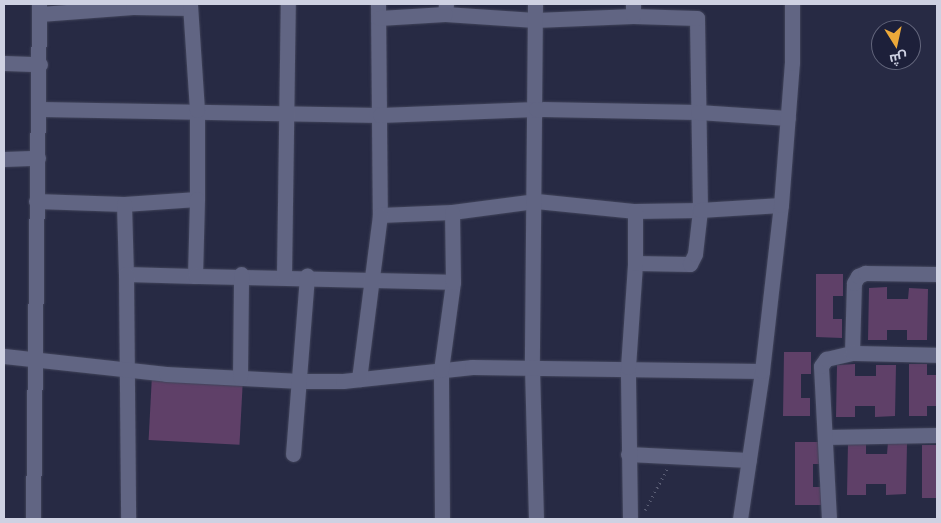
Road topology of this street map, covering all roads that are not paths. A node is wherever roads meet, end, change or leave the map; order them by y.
1 (288, 4) edge
2 (535, 4) edge
3 (792, 4) edge
4 (133, 6) edge
5 (190, 6) edge
6 (40, 9) edge
7 (445, 9) edge
8 (633, 10) edge
9 (379, 11) edge
10 (697, 11) edge
11 (535, 20) junction
12 (4, 63) edge
13 (40, 64) junction
14 (40, 109) junction
15 (536, 109) junction
16 (197, 110) junction
17 (698, 112) junction
18 (286, 114) junction
19 (380, 115) junction
20 (788, 118) junction
21 (38, 158) junction
22 (4, 159) edge
23 (197, 199) junction
24 (36, 200) junction
25 (536, 201) junction
26 (124, 204) junction
27 (781, 205) junction
28 (700, 210) junction
29 (635, 211) junction
30 (452, 212) junction
31 (380, 215) junction
32 (636, 263) junction
33 (126, 274) junction
34 (241, 274) junction
35 (937, 274) edge
36 (195, 276) junction
37 (284, 276) junction
38 (307, 276) junction
39 (370, 279) junction
40 (453, 282) junction
41 (852, 353) junction
42 (937, 354) edge
43 (4, 356) edge
44 (34, 359) junction
45 (532, 367) junction
46 (628, 367) junction
47 (127, 368) junction
48 (441, 370) junction
49 (762, 371) junction
50 (240, 377) junction
51 (360, 379) junction
52 (300, 381) junction
53 (937, 435) edge
54 (825, 437) junction
55 (293, 454) dead end
56 (628, 454) junction
57 (749, 460) junction
58 (635, 516) edge
59 (33, 519) edge
60 (128, 519) edge
61 (442, 519) edge
62 (536, 519) edge
63 (740, 519) edge
64 (829, 519) edge

1 - 18 street
2 - 11 street
3 - 20 street
4 - 5 street
4 - 6 street
5 - 16 street
6 - 13 street
7 - 9 street
7 - 11 street
8 - 10 street
8 - 11 street
9 - 19 street
10 - 17 street
11 - 15 street
12 - 13 street
13 - 14 street
14 - 16 street
14 - 21 street
15 - 17 street
15 - 19 street
15 - 25 street
16 - 18 street
16 - 23 street
17 - 20 street
17 - 28 street
18 - 19 street
18 - 37 street
19 - 31 street
20 - 27 street
21 - 22 street
21 - 24 street
23 - 26 street
23 - 36 street
24 - 26 street
24 - 44 street
25 - 29 street
25 - 30 street
25 - 45 street
26 - 33 street
27 - 28 street
27 - 49 street
28 - 29 street
28 - 32 street
29 - 32 street
30 - 31 street
30 - 40 street
31 - 39 street
32 - 46 street
33 - 36 street
33 - 47 street
34 - 36 street
34 - 37 street
34 - 50 street
35 - 41 street
37 - 38 street
38 - 39 street
38 - 52 street
39 - 40 street
39 - 51 street
40 - 48 street
41 - 42 street
41 - 54 street
43 - 44 street
44 - 47 street
44 - 59 street
45 - 46 street
45 - 48 street
45 - 62 street
46 - 49 street
46 - 56 street
47 - 50 street
47 - 60 street
48 - 51 street
48 - 61 street
49 - 57 street
50 - 52 street
51 - 52 street
52 - 55 street
53 - 54 street
54 - 64 street
56 - 57 street
56 - 58 street
57 - 63 street

